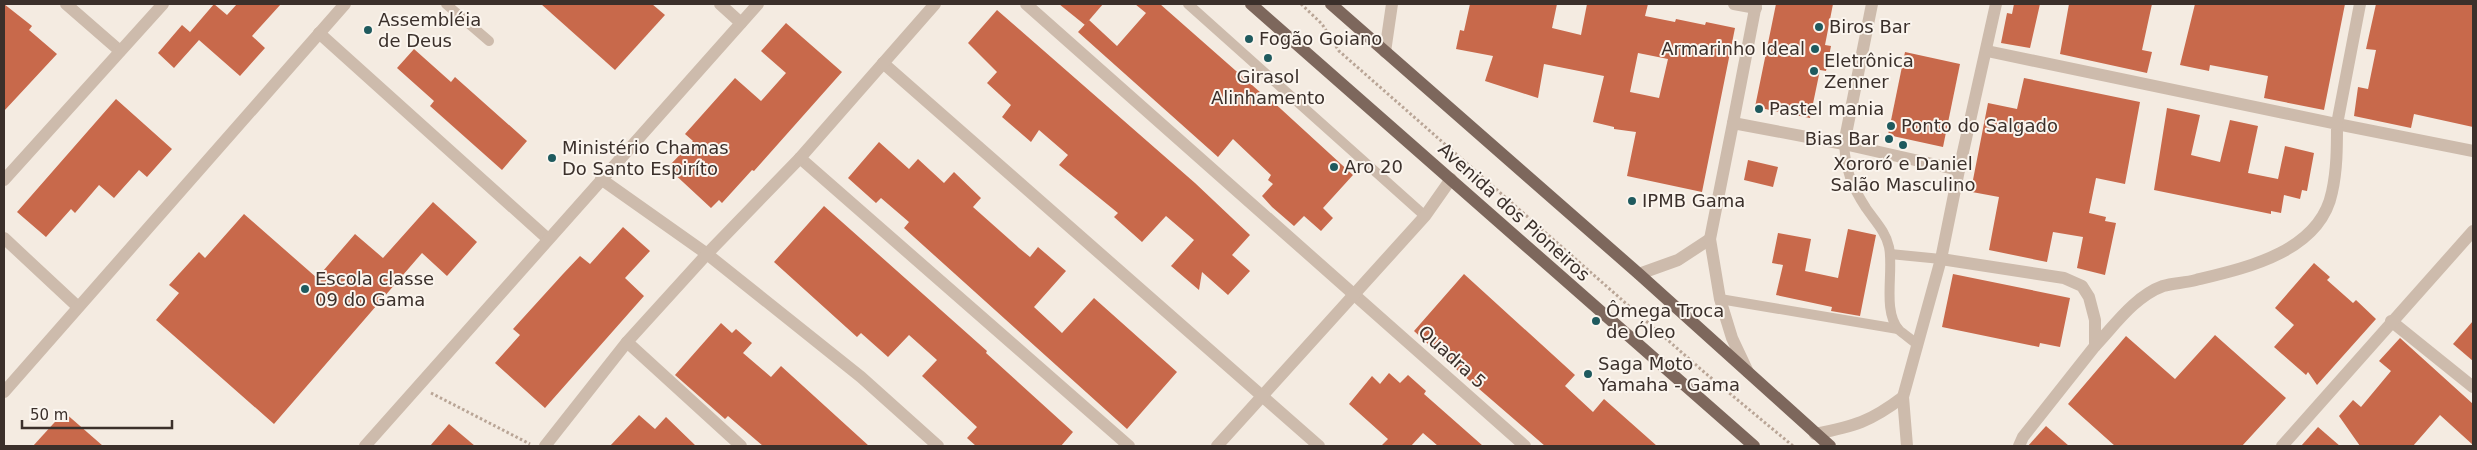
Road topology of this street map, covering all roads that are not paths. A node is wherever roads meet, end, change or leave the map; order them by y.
1 (66, 4) edge
2 (163, 4) edge
3 (345, 4) edge
4 (446, 4) edge
5 (720, 4) edge
6 (758, 4) edge
7 (935, 4) edge
8 (1026, 4) edge
9 (1188, 4) edge
10 (1251, 4) edge
11 (1331, 4) edge
12 (1392, 4) edge
13 (1734, 4) edge
14 (1872, 4) edge
15 (1995, 4) edge
16 (2360, 4) edge
17 (1756, 6) edge
18 (741, 23) junction
19 (319, 33) junction
20 (489, 41) dead end
21 (120, 51) junction
22 (1987, 51) junction
23 (1385, 52) junction
24 (883, 63) junction
25 (1733, 123) junction
26 (2337, 124) junction
27 (1844, 144) junction
28 (2473, 150) edge
29 (800, 158) junction
30 (1960, 170) junction
31 (601, 179) junction
32 (1451, 179) junction
33 (4, 180) edge
34 (1425, 216) junction
35 (2473, 231) edge
36 (4, 238) edge
37 (548, 239) junction
38 (1710, 239) junction
39 (707, 254) junction
40 (1890, 254) junction
41 (1941, 259) junction
42 (1639, 274) junction
43 (1356, 294) junction
44 (1720, 299) junction
45 (78, 307) junction
46 (2391, 320) junction
47 (1898, 329) junction
48 (627, 342) junction
49 (1918, 344) junction
50 (2094, 346) junction
51 (1750, 376) junction
52 (2473, 387) edge
53 (4, 392) edge
54 (1262, 396) junction
55 (1903, 397) junction
56 (1815, 434) junction
57 (365, 446) edge
58 (544, 446) edge
59 (741, 446) edge
60 (938, 446) edge
61 (1129, 446) edge
62 (1218, 446) edge
63 (1319, 446) edge
64 (1525, 446) edge
65 (1754, 446) edge
66 (1830, 446) edge
67 (1907, 446) edge
68 (2019, 446) edge
69 (2282, 446) edge

1 - 21 street
2 - 21 street
3 - 19 street
4 - 20 lane
5 - 18 street
6 - 18 street
7 - 24 street
8 - 43 street, Quadra 5
9 - 34 lane
10 - 32 main road, Avenida dos Pioneiros
11 - 23 main road, Avenida dos Pioneiros
12 - 23 street
13 - 17 street
14 - 27 street
15 - 22 street
16 - 26 street
17 - 25 street
18 - 31 street
19 - 37 street
19 - 45 street
21 - 33 street
22 - 26 street
22 - 30 street
23 - 42 main road, Avenida dos Pioneiros
24 - 29 street
24 - 54 street
25 - 27 street
25 - 38 street
26 - 28 street
26 - 50 street
27 - 30 street
27 - 40 lane
29 - 39 street
29 - 61 street
30 - 41 street
31 - 37 street
31 - 39 street
32 - 34 street
32 - 65 main road, Avenida dos Pioneiros
34 - 43 street
35 - 46 street
36 - 45 street
37 - 57 street
38 - 42 street
38 - 44 street
39 - 48 street
39 - 60 street
40 - 41 lane
40 - 47 lane
41 - 49 street
41 - 50 street
42 - 51 main road, Avenida dos Pioneiros
43 - 54 street
43 - 64 street, Quadra 5
44 - 47 lane
44 - 51 street
45 - 53 street
46 - 52 street
46 - 69 street
47 - 49 lane
48 - 58 street
48 - 59 street
49 - 55 street
50 - 68 street
51 - 56 main road, Avenida dos Pioneiros
54 - 62 street
54 - 63 street
55 - 56 street
55 - 67 street
56 - 66 main road, Avenida dos Pioneiros

